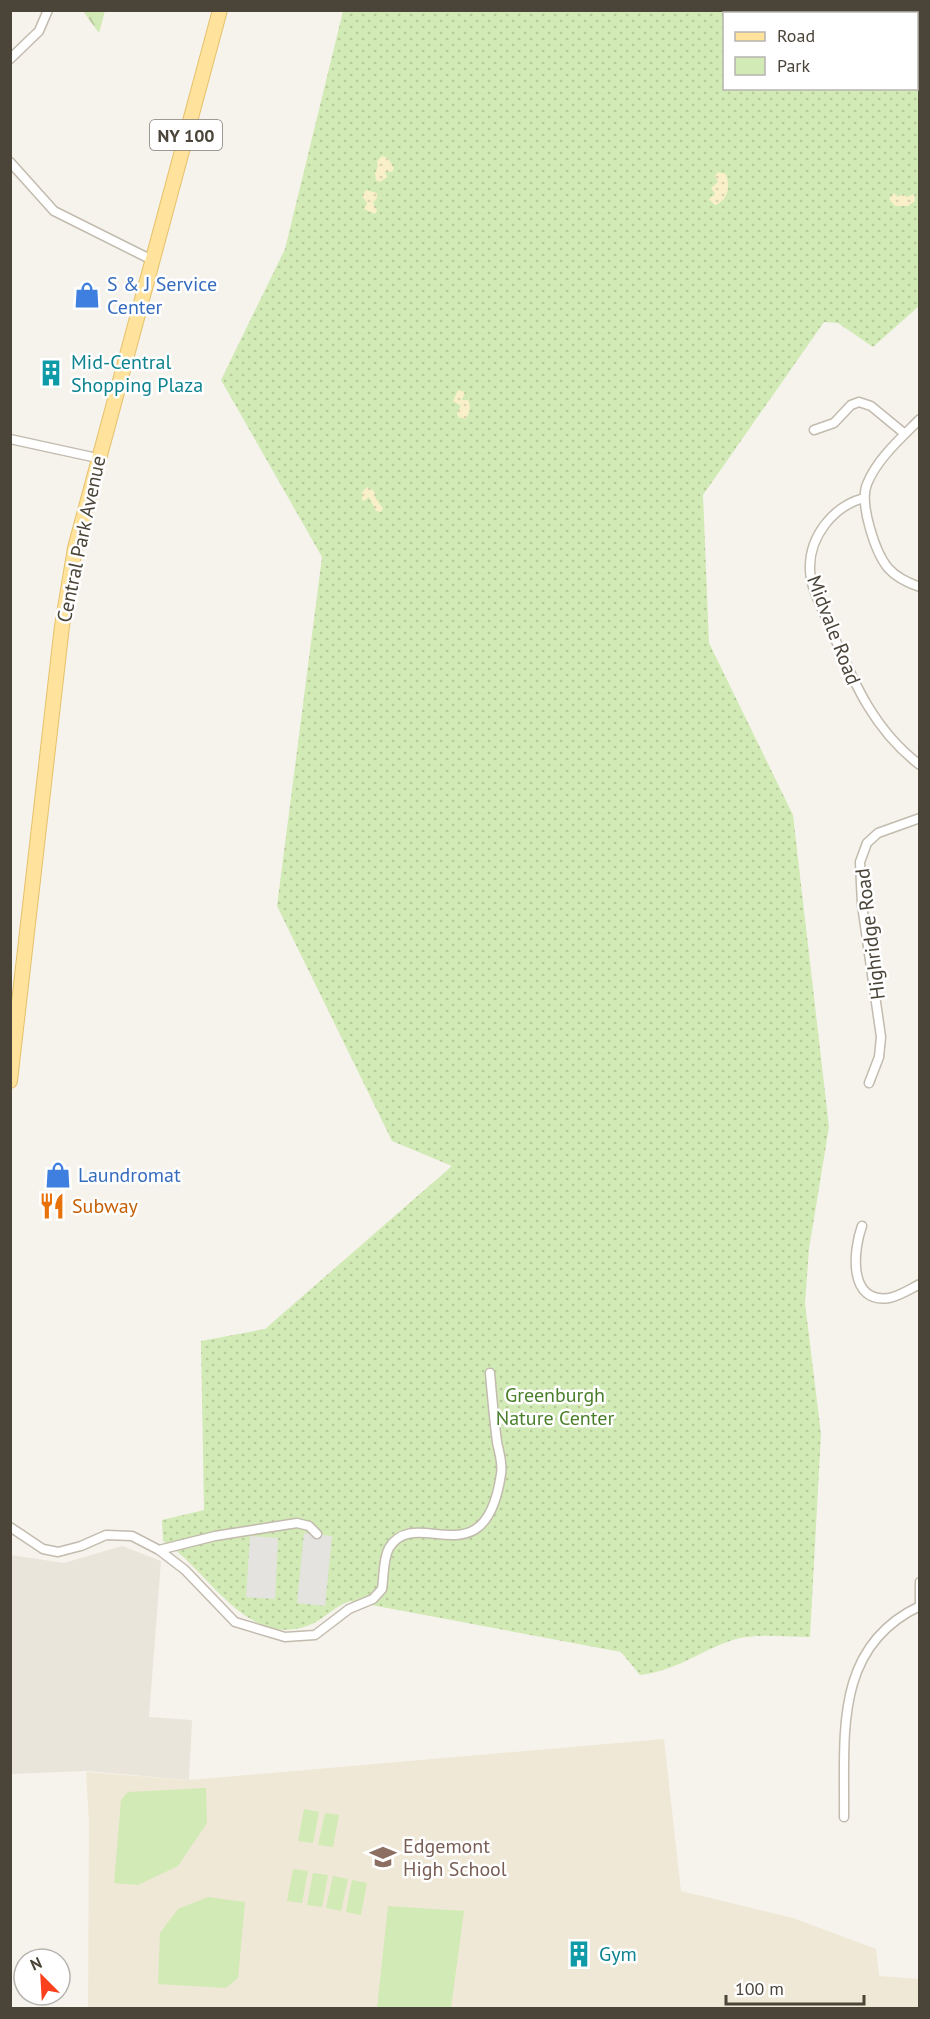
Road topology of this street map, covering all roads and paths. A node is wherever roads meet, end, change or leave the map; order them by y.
1 (48, 10) edge
2 (220, 10) edge
3 (10, 59) edge
4 (11, 166) edge
5 (152, 260) junction
6 (920, 418) edge
7 (814, 430) dead end
8 (905, 434) junction
9 (10, 439) edge
10 (97, 458) junction
11 (864, 498) junction
12 (920, 587) edge
13 (920, 765) edge
14 (920, 818) edge
15 (10, 1081) edge
16 (869, 1083) dead end
17 (862, 1226) dead end
18 (920, 1284) edge
19 (490, 1374) dead end
20 (10, 1527) edge
21 (317, 1534) dead end
22 (159, 1550) junction
23 (920, 1582) edge
24 (920, 1605) edge
25 (844, 1817) dead end

1 - 3 street
2 - 5 main road, Central Park Avenue / NY 100
4 - 5 street
5 - 10 main road, Central Park Avenue / NY 100
6 - 8 street
7 - 8 street
8 - 11 street
9 - 10 street
10 - 15 main road, Central Park Avenue / NY 100
11 - 12 street
11 - 13 street, Midvale Road
14 - 16 street, Highridge Road
17 - 18 street
19 - 22 street
20 - 22 street
21 - 22 street
23 - 24 street
24 - 25 street

